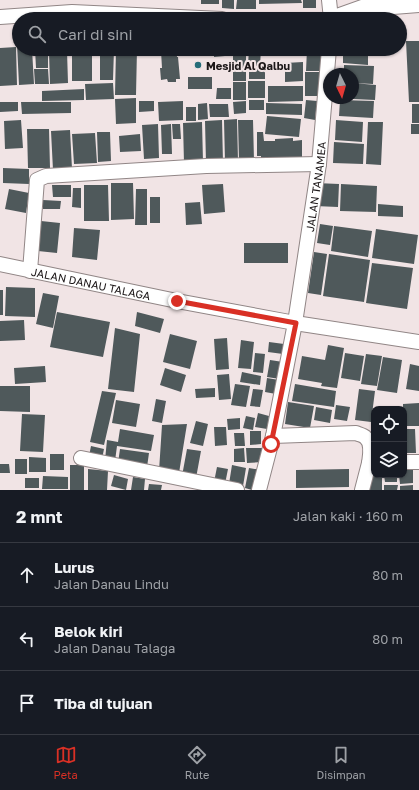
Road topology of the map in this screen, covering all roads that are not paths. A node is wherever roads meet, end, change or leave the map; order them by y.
1 (329, 0) edge
2 (419, 5) edge
3 (330, 12) edge
4 (348, 12) edge
5 (12, 17) edge
6 (0, 18) edge
7 (328, 56) edge
8 (319, 164) junction
9 (0, 264) edge
10 (30, 271) junction
11 (296, 323) junction
12 (419, 342) edge
13 (273, 436) junction
14 (81, 458) dead end
15 (407, 462) edge
16 (419, 462) edge
17 (371, 463) edge
18 (237, 490) edge
19 (259, 490) edge
20 (362, 490) edge

1 - 3 street
2 - 4 street
5 - 6 street
7 - 8 street, JALAN TANAMEA
8 - 10 street
8 - 11 street, JALAN TANAMEA
9 - 10 street, JALAN DANAU TALAGA
10 - 11 street, JALAN DANAU TALAGA
11 - 12 street, JALAN DANAU TALAGA
11 - 13 street, JALAN TANAMEA
13 - 17 street
13 - 19 street, JALAN TANAMEA
14 - 18 street
15 - 16 street
17 - 20 street

